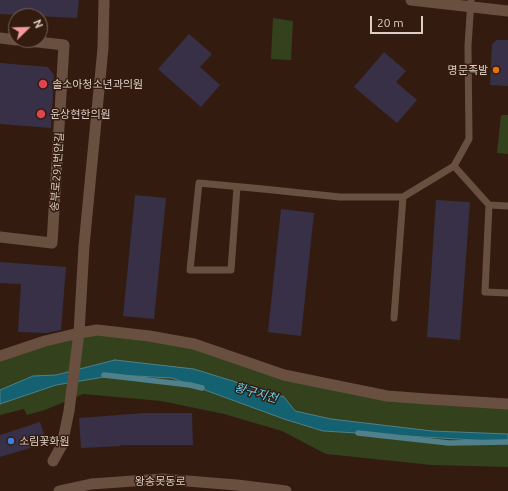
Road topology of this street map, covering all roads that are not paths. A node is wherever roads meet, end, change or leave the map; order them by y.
1 (104, 0) edge
2 (411, 0) edge
3 (470, 3) edge
4 (508, 11) edge
5 (48, 43) edge
6 (454, 166) junction
7 (237, 187) junction
8 (403, 197) junction
9 (489, 205) junction
10 (508, 206) edge
11 (0, 237) edge
12 (508, 293) edge
13 (394, 318) dead end
14 (78, 337) junction
15 (0, 356) edge
16 (508, 404) edge
17 (53, 461) dead end
18 (59, 491) edge
19 (286, 491) edge

1 - 14 street
2 - 3 street
3 - 4 street
3 - 6 lane
5 - 11 street, 송부로291번안길
6 - 8 lane
6 - 9 lane
7 - 7 lane
7 - 8 lane
8 - 13 lane
9 - 10 lane
9 - 12 lane
14 - 15 street
14 - 16 street
14 - 17 street
18 - 19 street, 왕송못동로

